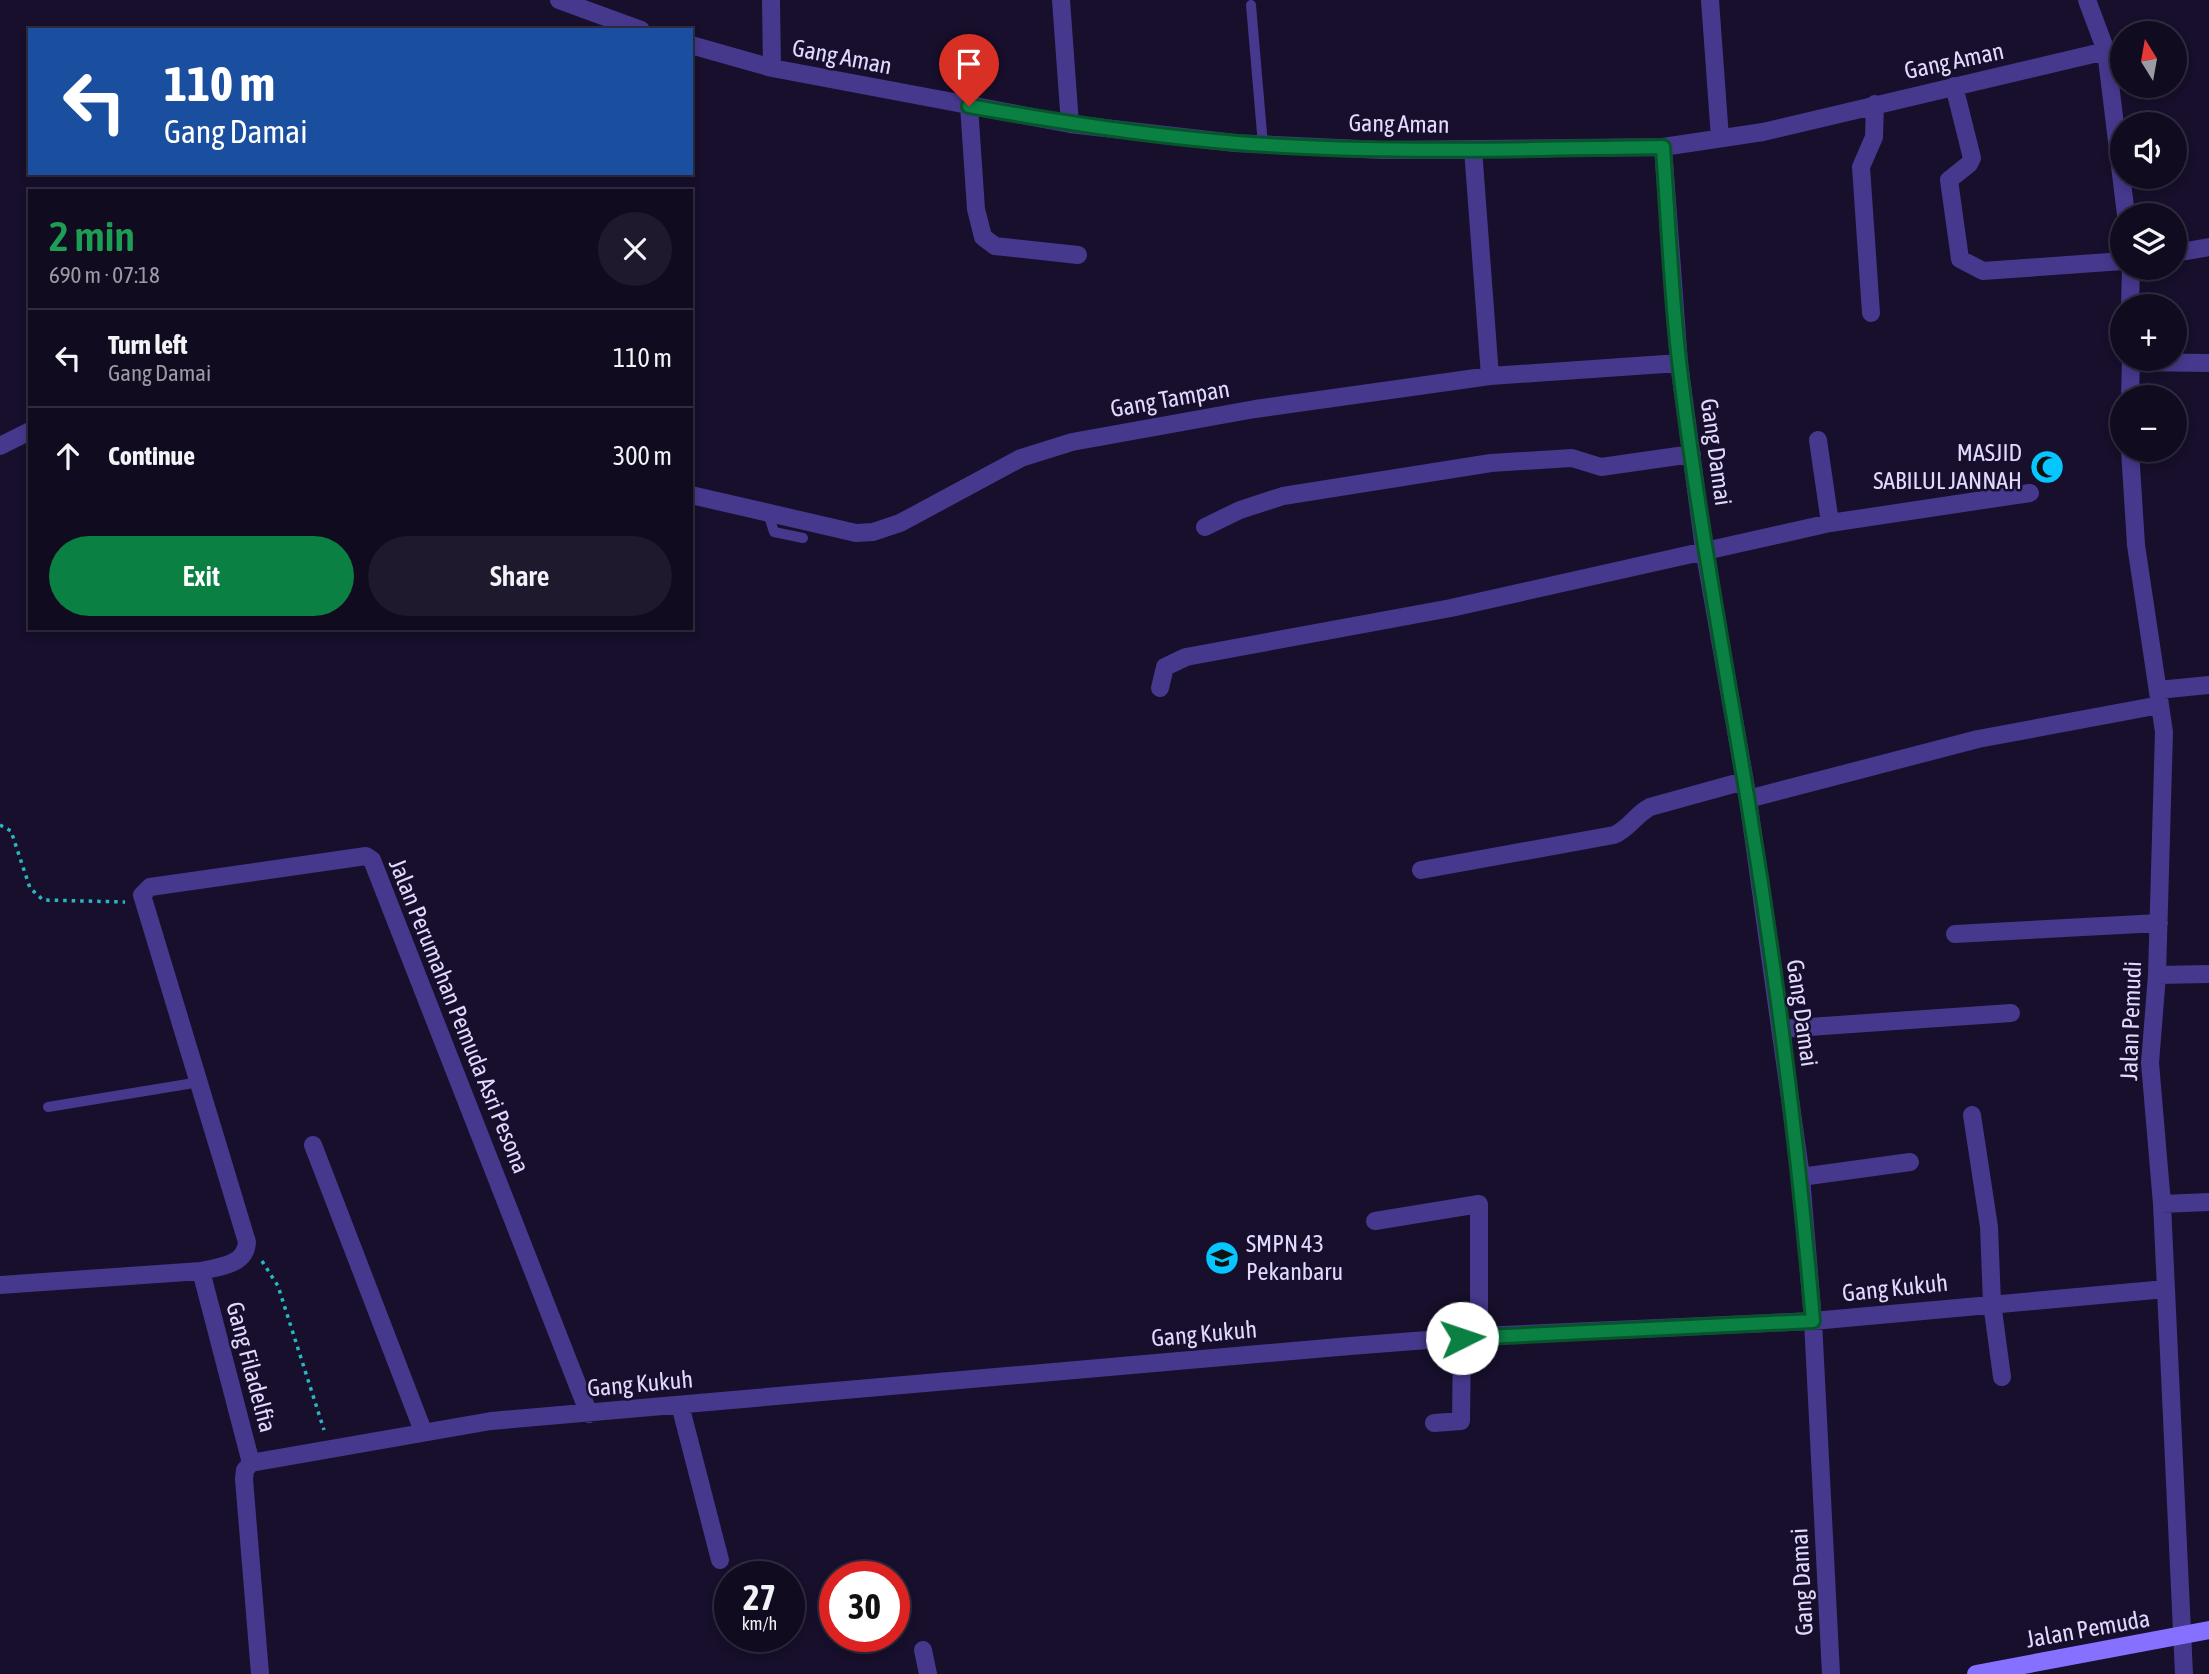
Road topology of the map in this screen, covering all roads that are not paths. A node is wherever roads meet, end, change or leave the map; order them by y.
1 (559, 0) edge
2 (771, 0) edge
3 (1061, 0) edge
4 (1710, 0) edge
5 (2087, 0) edge
6 (1251, 5) dead end
7 (634, 28) edge
8 (693, 46) edge
9 (2106, 51) junction
10 (772, 68) junction
11 (1954, 86) junction
12 (1875, 104) junction
13 (969, 106) junction
14 (1070, 124) junction
15 (1720, 138) junction
16 (1263, 145) junction
17 (1663, 147) junction
18 (1473, 149) junction
19 (2125, 203) edge
20 (2209, 247) edge
21 (2187, 251) edge
22 (1078, 254) dead end
23 (2110, 262) edge
24 (1871, 313) dead end
25 (2187, 362) edge
26 (1679, 363) junction
27 (2209, 363) edge
28 (1490, 376) junction
29 (28, 432) edge
30 (1818, 440) dead end
31 (0, 446) edge
32 (1692, 454) junction
33 (2131, 462) edge
34 (2030, 493) dead end
35 (693, 495) edge
36 (768, 513) junction
37 (1829, 523) junction
38 (1205, 527) dead end
39 (803, 538) dead end
40 (1704, 549) junction
41 (2209, 685) edge
42 (1160, 688) dead end
43 (2159, 697) junction
44 (1744, 781) junction
45 (1748, 799) junction
46 (1421, 870) dead end
47 (2159, 923) junction
48 (1955, 934) dead end
49 (2209, 974) edge
50 (2157, 975) junction
51 (2011, 1013) dead end
52 (1780, 1029) junction
53 (200, 1082) junction
54 (48, 1107) dead end
55 (1972, 1115) dead end
56 (313, 1145) dead end
57 (1910, 1162) dead end
58 (1801, 1177) junction
59 (2209, 1202) edge
60 (2162, 1204) junction
61 (1376, 1221) dead end
62 (201, 1271) junction
63 (0, 1285) edge
64 (2166, 1289) junction
65 (1992, 1303) junction
66 (1813, 1321) junction
67 (1471, 1337) junction
68 (2002, 1377) dead end
69 (680, 1405) junction
70 (589, 1413) junction
71 (1434, 1423) dead end
72 (423, 1432) junction
73 (251, 1463) junction
74 (720, 1560) dead end
75 (2209, 1630) edge
76 (2182, 1637) junction
77 (923, 1650) dead end
78 (260, 1674) edge
79 (928, 1674) edge
80 (1831, 1674) edge
81 (1976, 1674) edge
82 (2184, 1674) edge

1 - 7 street
2 - 10 street
3 - 14 street
4 - 15 street
5 - 9 street
6 - 16 lane
8 - 10 street, Gang Aman
9 - 11 street, Gang Aman
9 - 19 street
10 - 13 street, Gang Aman
11 - 12 street, Gang Aman
11 - 23 street
12 - 15 street, Gang Aman
12 - 24 street
13 - 14 street, Gang Aman
13 - 22 street
14 - 16 street, Gang Aman
15 - 17 street, Gang Aman
16 - 18 street, Gang Aman
17 - 18 street, Gang Aman
17 - 26 street, Gang Damai
18 - 28 street
20 - 21 street
25 - 27 street
26 - 28 street, Gang Tampan
26 - 32 street, Gang Damai
28 - 36 street, Gang Tampan
29 - 31 street
30 - 37 street
32 - 38 street
32 - 40 street, Gang Damai
33 - 43 street, Jalan Pemudi
34 - 37 street
35 - 36 street, Gang Tampan
36 - 39 lane
37 - 40 street
40 - 42 street
40 - 44 street, Gang Damai
41 - 43 street
43 - 45 street
43 - 47 street, Jalan Pemudi
44 - 45 street, Gang Damai
44 - 46 street
45 - 52 street, Gang Damai
47 - 48 street
47 - 50 street, Jalan Pemudi
49 - 50 street
50 - 60 street, Jalan Pemudi
51 - 52 street
52 - 58 street, Gang Damai
53 - 54 lane
53 - 62 street
53 - 70 street, Jalan Perumahan Pemuda Asri Pesona
55 - 65 street
56 - 72 street
57 - 58 street
58 - 66 street, Gang Damai
59 - 60 street
60 - 64 street, Jalan Pemudi
61 - 67 street
62 - 63 street
62 - 73 street, Gang Filadelfia
64 - 65 street, Gang Kukuh
64 - 76 street, Jalan Pemudi
65 - 66 street, Gang Kukuh
65 - 68 street
66 - 67 street, Gang Kukuh
66 - 80 street, Gang Damai
67 - 69 street, Gang Kukuh
67 - 71 street
69 - 70 street, Gang Kukuh
69 - 74 street
70 - 72 street, Gang Kukuh
72 - 73 street, Gang Kukuh
73 - 78 street, Gang Filadelfia
75 - 76 main road, Jalan Pemuda
76 - 81 main road, Jalan Pemuda
76 - 82 street, Jalan Pemudi
77 - 79 street

